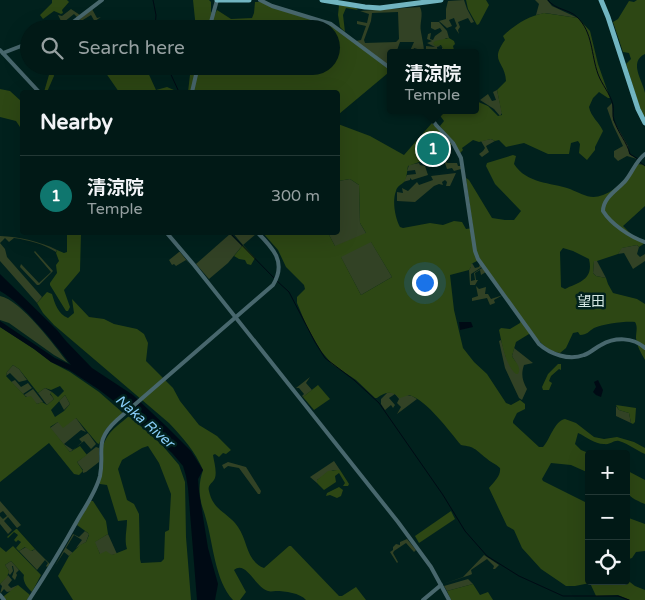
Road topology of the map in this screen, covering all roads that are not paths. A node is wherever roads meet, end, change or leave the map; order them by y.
1 (102, 0) edge
2 (217, 0) edge
3 (249, 0) edge
4 (260, 0) edge
5 (322, 0) edge
6 (441, 0) edge
7 (601, 0) edge
8 (76, 20) edge
9 (211, 20) edge
10 (318, 20) edge
11 (340, 31) edge
12 (20, 46) edge
13 (2, 51) edge
14 (387, 66) edge
15 (20, 71) edge
16 (24, 75) edge
17 (196, 75) edge
18 (37, 90) edge
19 (192, 90) edge
20 (429, 114) edge
21 (645, 123) edge
22 (645, 154) edge
23 (169, 235) edge
24 (259, 235) edge
25 (645, 242) edge
26 (236, 318) junction
27 (645, 348) edge
28 (441, 585) junction
29 (0, 596) edge
30 (4, 600) edge
31 (29, 600) edge
32 (422, 600) edge
33 (449, 600) edge

1 - 8 street
2 - 3 main road
2 - 9 street
4 - 10 street
5 - 6 main road
7 - 21 main road
11 - 14 street
12 - 13 street
13 - 15 street
16 - 18 street
17 - 19 street
20 - 27 street
22 - 25 street
23 - 26 street
24 - 26 street
26 - 28 street
26 - 31 street
28 - 32 street
28 - 33 street
29 - 30 street

